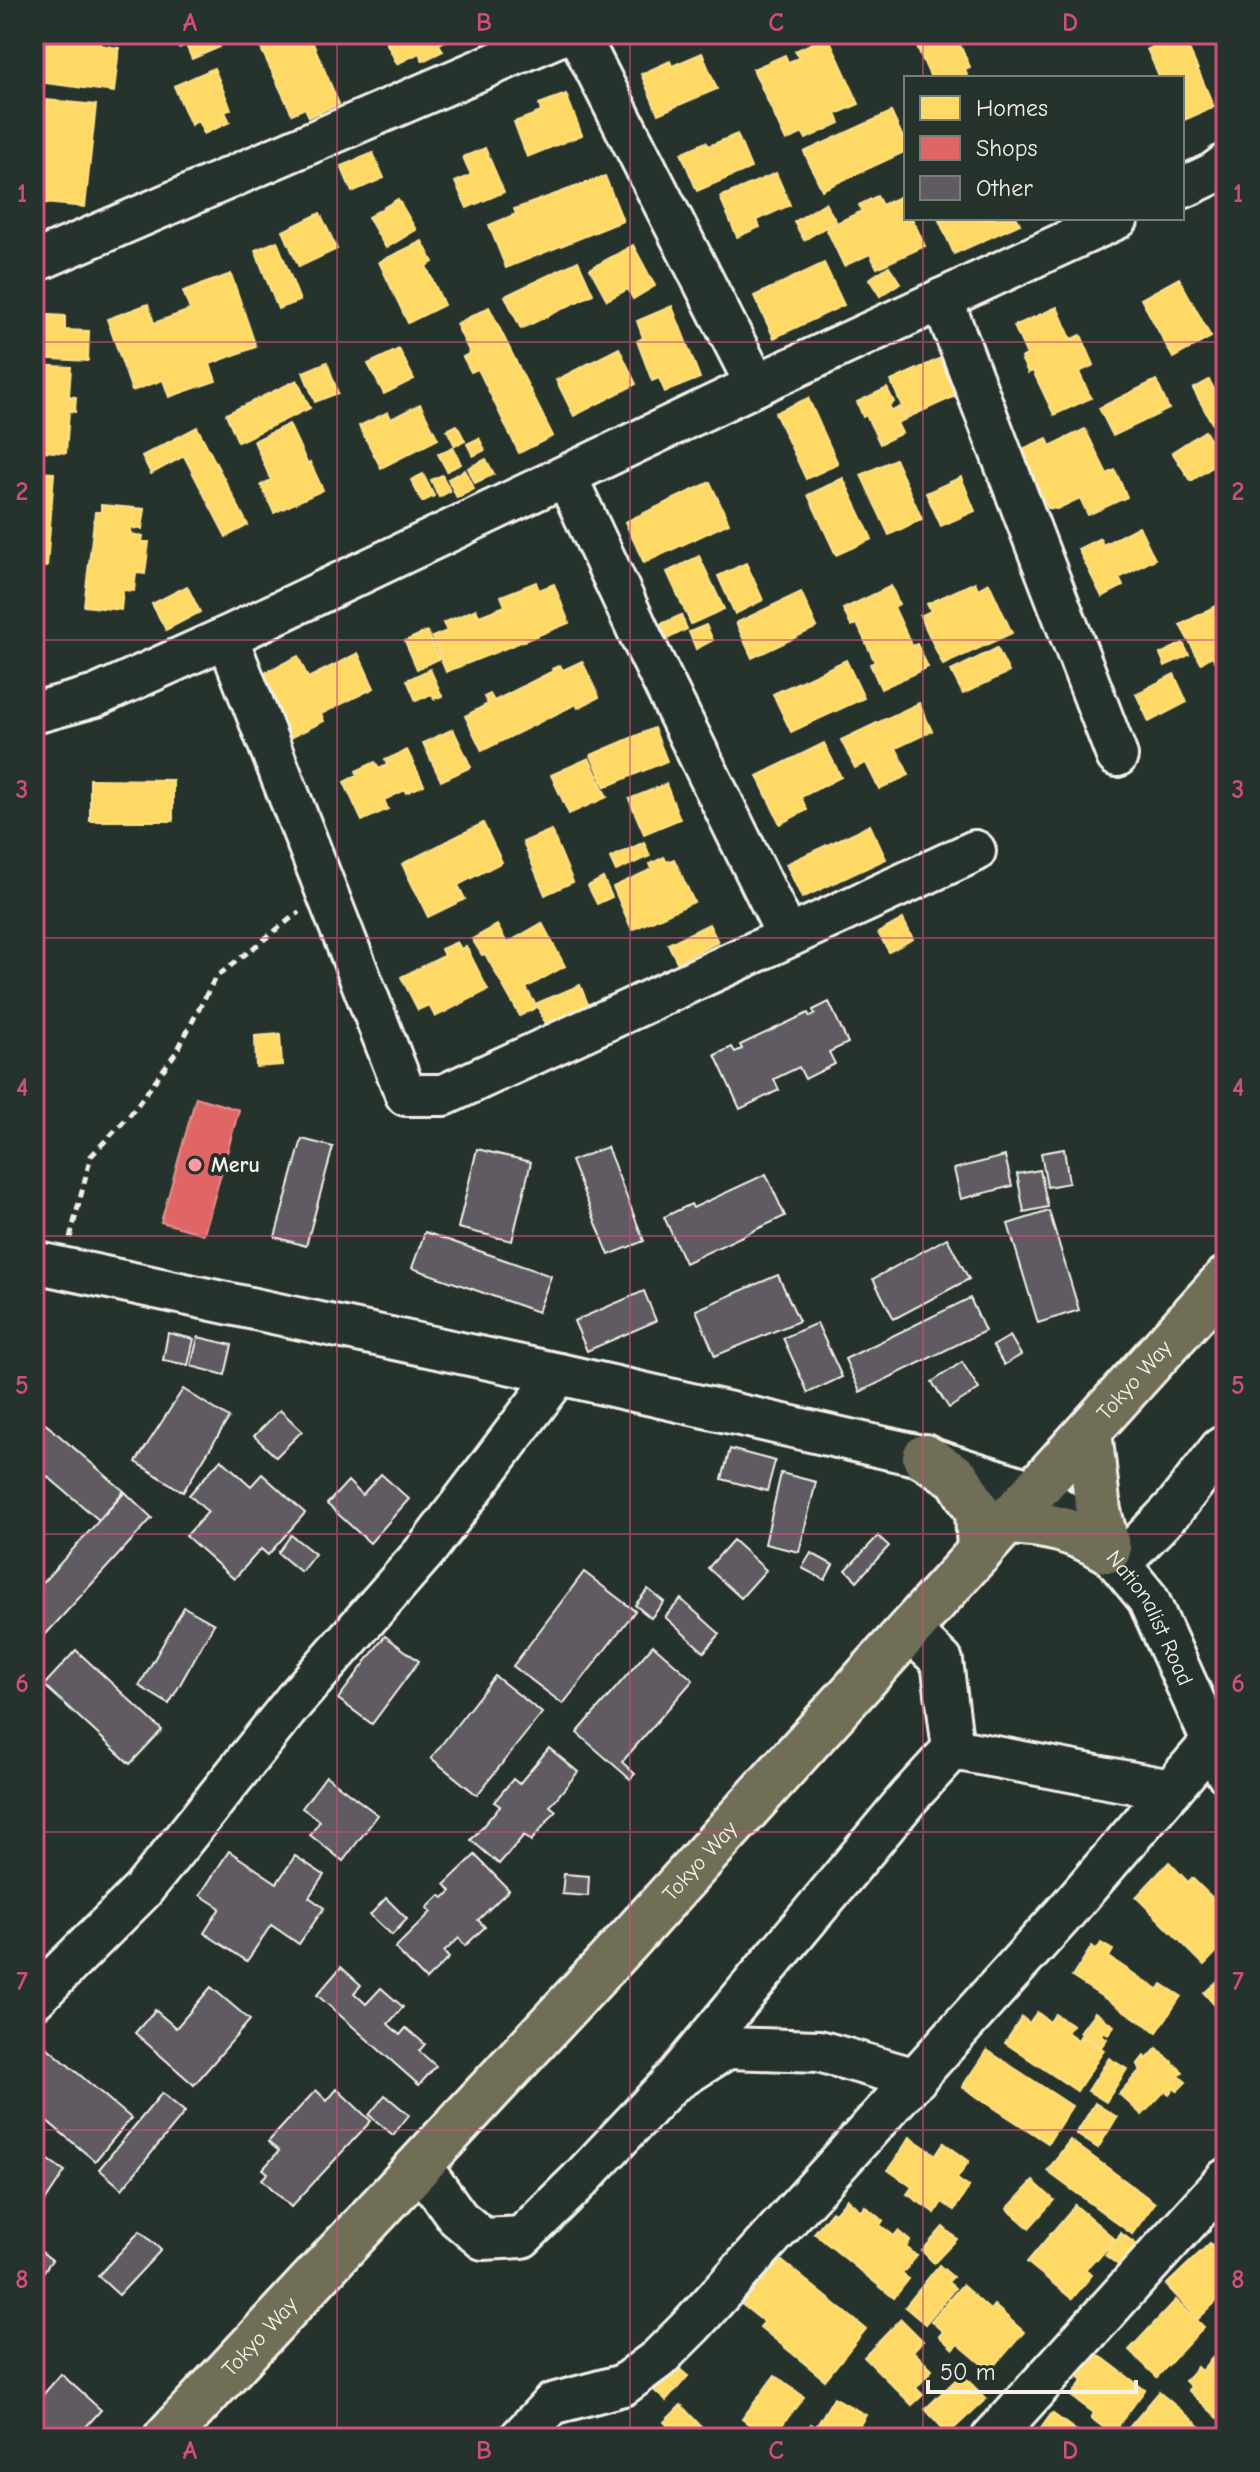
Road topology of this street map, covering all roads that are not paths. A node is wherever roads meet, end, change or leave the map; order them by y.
1 (563, 34) edge
2 (578, 34) edge
3 (1226, 164) edge
4 (1184, 187) edge
5 (1114, 220) edge
6 (34, 262) edge
7 (942, 299) junction
8 (756, 385) junction
9 (566, 476) junction
10 (227, 637) junction
11 (34, 713) edge
12 (1117, 756) dead end
13 (975, 851) dead end
14 (787, 935) junction
15 (49, 1266) edge
16 (1226, 1279) edge
17 (559, 1374) junction
18 (1089, 1431) junction
19 (1226, 1445) edge
20 (925, 1457) junction
21 (1008, 1522) junction
22 (1114, 1557) junction
23 (909, 1630) junction
24 (953, 1749) junction
25 (1219, 1757) edge
26 (1171, 1790) junction
27 (34, 1999) edge
28 (916, 2079) junction
29 (670, 2084) junction
30 (420, 2165) junction
31 (1226, 2179) edge
32 (166, 2438) edge
33 (520, 2438) edge
34 (992, 2438) edge

1 - 6 street
2 - 8 street
3 - 4 street
5 - 7 street
7 - 8 street
7 - 12 street
8 - 9 street
9 - 10 street
9 - 14 street
10 - 11 street
10 - 14 street
13 - 14 street
15 - 17 street
16 - 18 main road, Tokyo Way
17 - 20 street
17 - 27 street
18 - 21 main road, Tokyo Way
18 - 22 main road
19 - 22 street
20 - 21 street
20 - 21 main road
21 - 22 main road
21 - 23 main road, Tokyo Way
22 - 25 street, Nationalist Road
23 - 24 street
23 - 30 main road, Tokyo Way
24 - 26 street
24 - 29 street
25 - 26 street
26 - 28 street
28 - 29 street
28 - 33 street
29 - 30 street
30 - 32 main road, Tokyo Way
31 - 34 street

